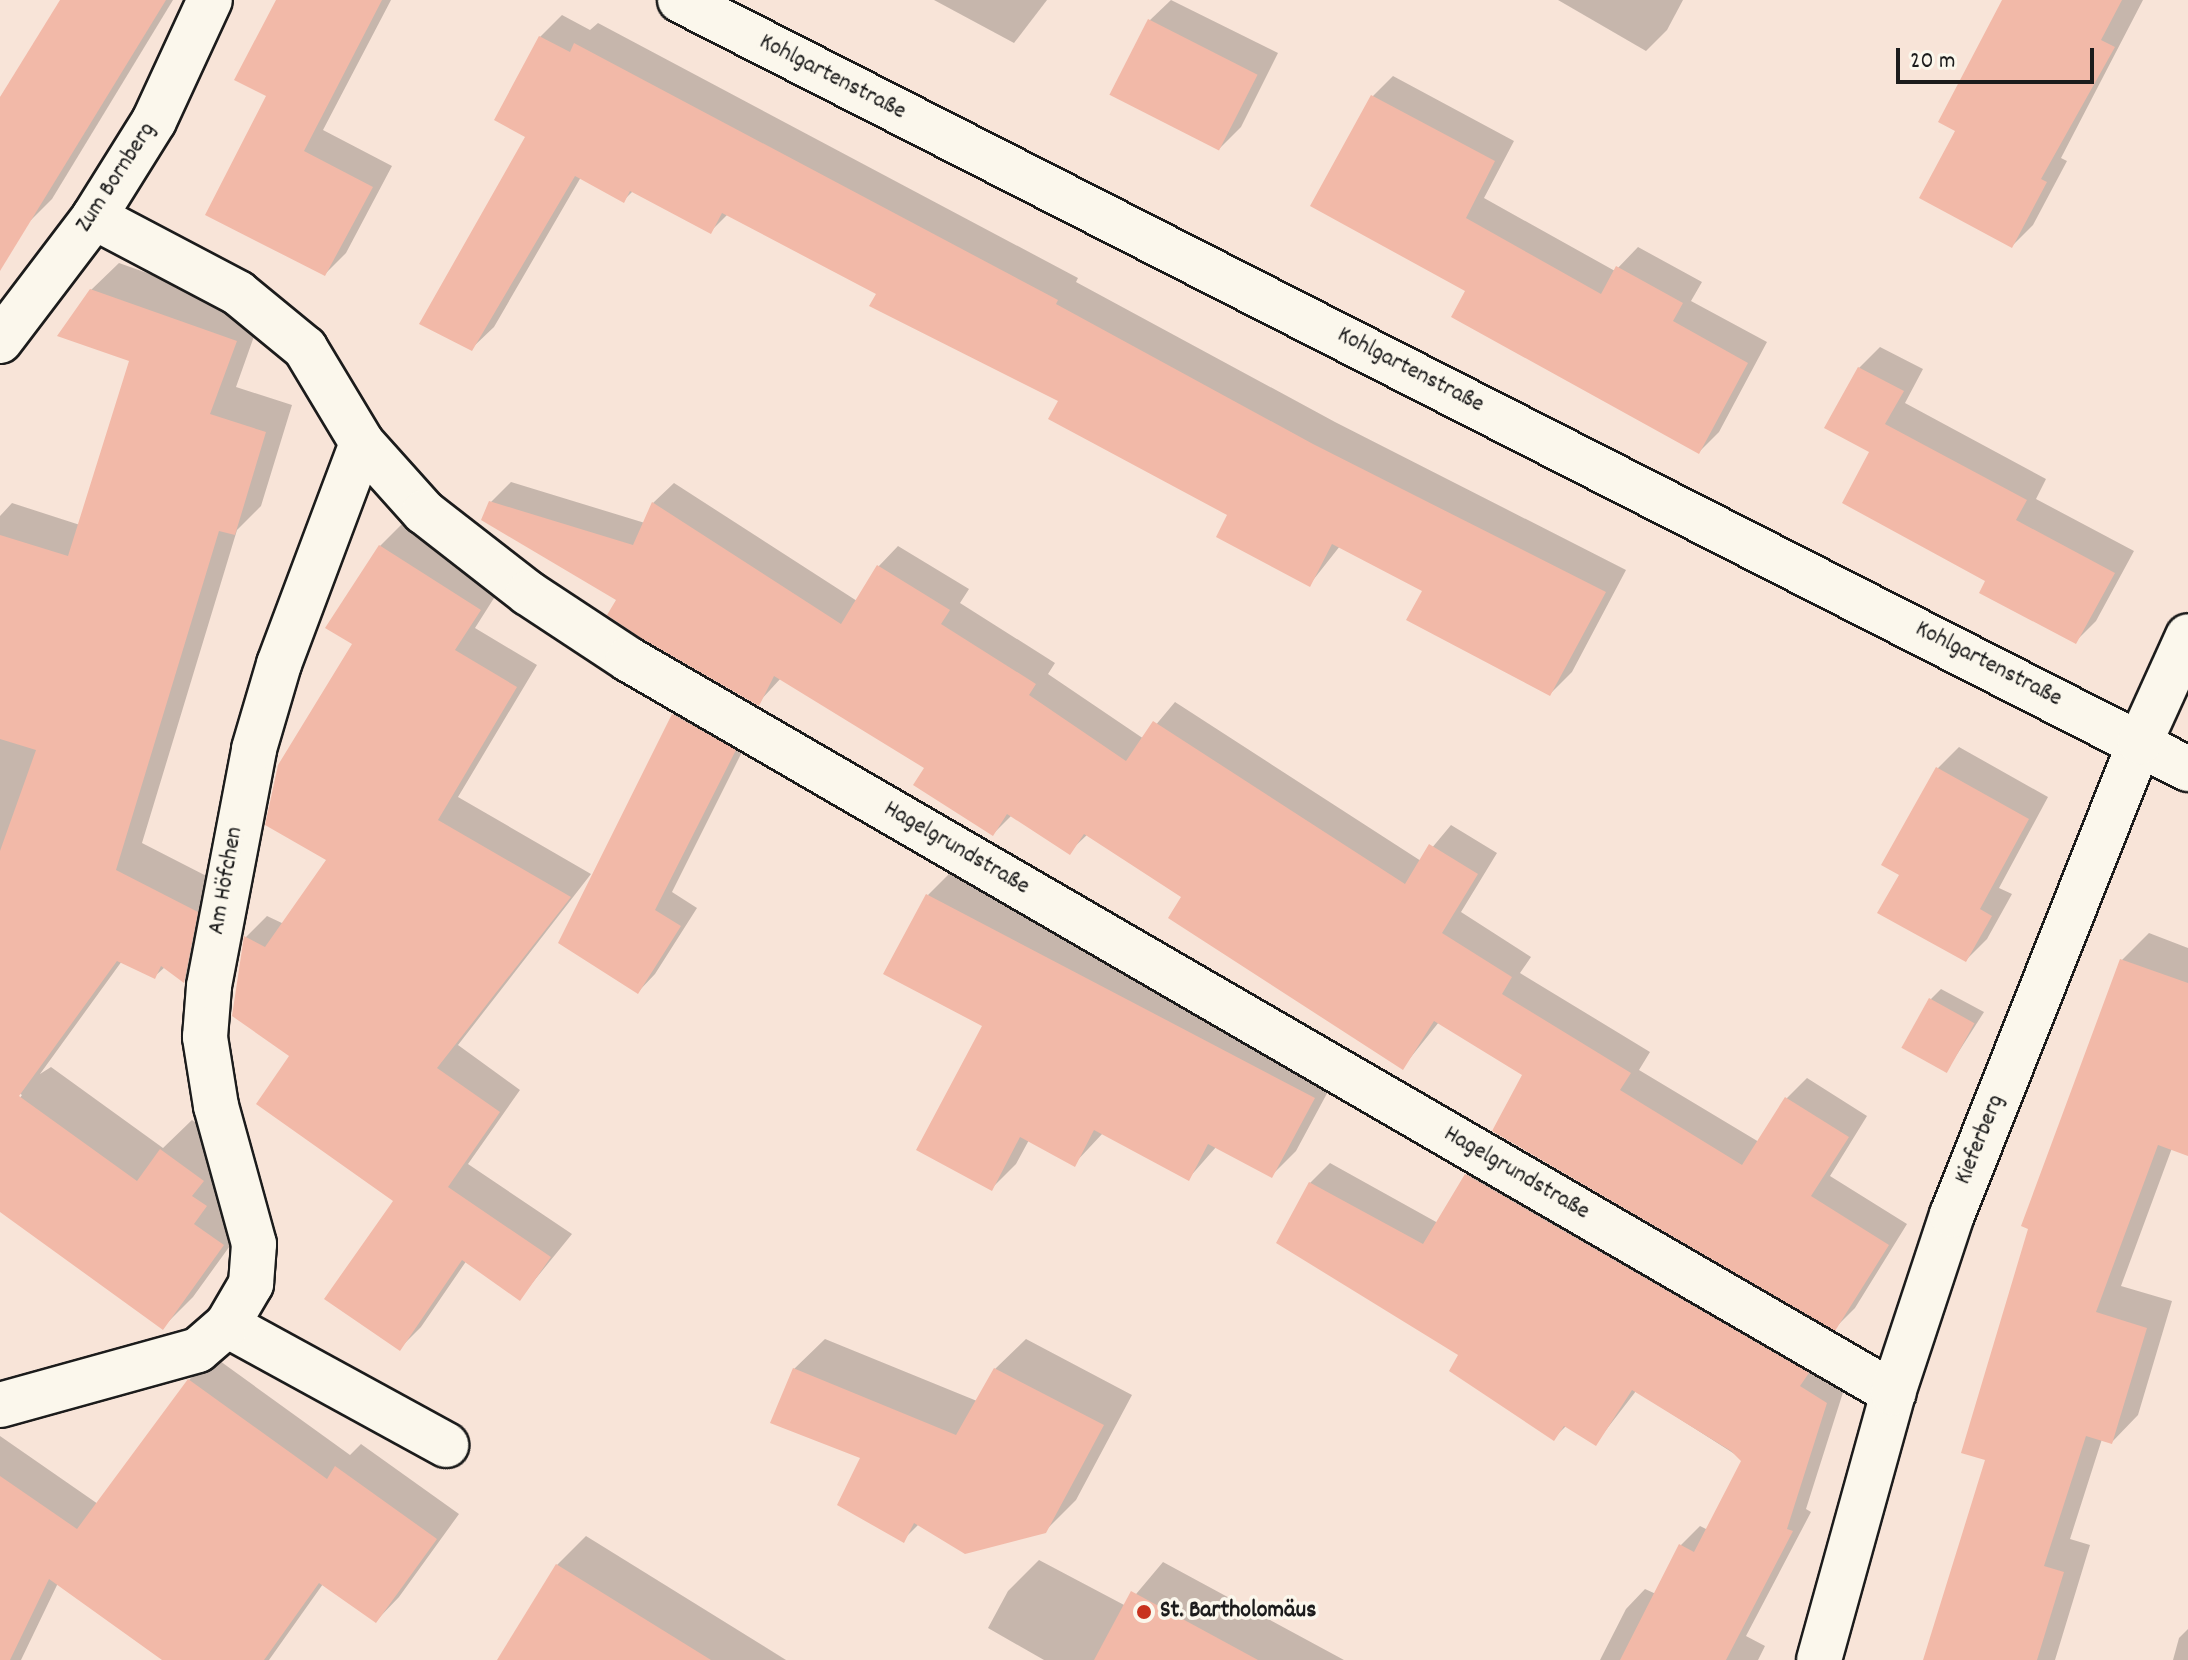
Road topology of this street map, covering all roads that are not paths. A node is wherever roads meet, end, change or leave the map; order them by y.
1 (210, 0) edge
2 (680, 0) edge
3 (94, 217) junction
4 (0, 341) edge
5 (362, 443) junction
6 (2188, 636) edge
7 (2140, 742) junction
8 (2188, 769) edge
9 (227, 1325) junction
10 (1893, 1393) junction
11 (0, 1405) edge
12 (446, 1445) dead end
13 (1819, 1660) edge

1 - 3 street, Zum Bornberg
2 - 7 street, Kohlgartenstraße
3 - 4 street, Zum Bornberg
3 - 5 street, Hagelgrundstraße
5 - 9 street, Am Höfchen
5 - 10 street, Hagelgrundstraße
6 - 7 street, Kieferberg
7 - 8 street, Kohlgartenstraße
7 - 10 street, Kieferberg
9 - 11 street, Am Höfchen
9 - 12 street
10 - 13 street, Kieferberg

